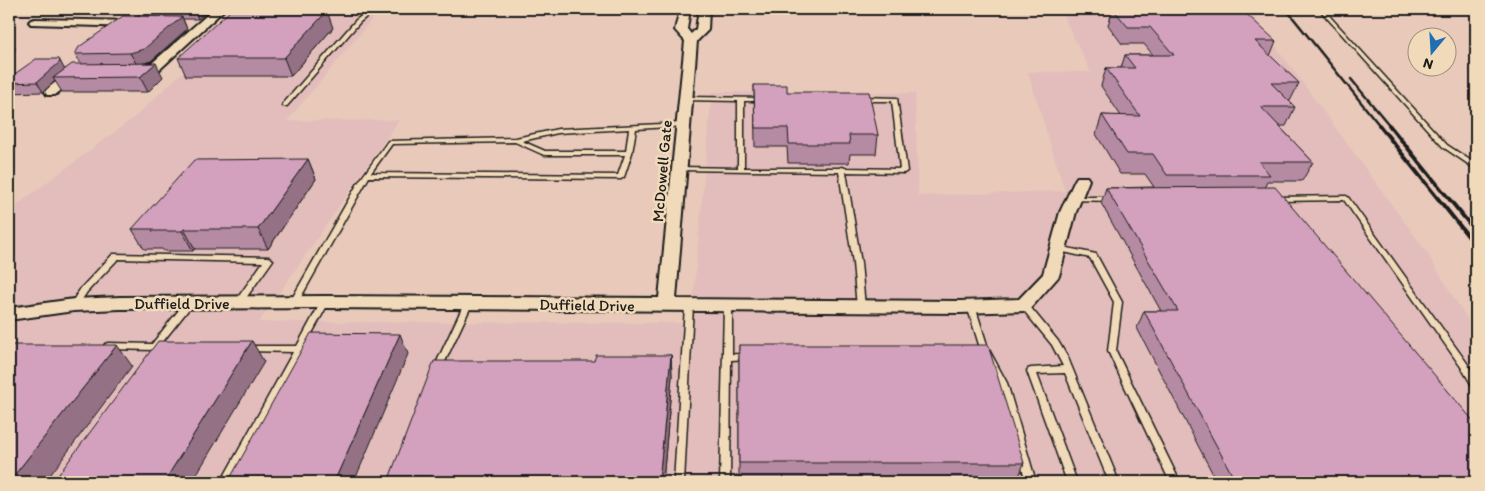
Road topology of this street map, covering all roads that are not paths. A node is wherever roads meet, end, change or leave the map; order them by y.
1 (220, 9) edge
2 (374, 9) edge
3 (685, 9) edge
4 (704, 9) edge
5 (1322, 9) edge
6 (35, 22) dead end
7 (120, 24) junction
8 (147, 24) edge
9 (184, 24) dead end
10 (202, 24) junction
11 (105, 36) edge
12 (691, 40) junction
13 (79, 68) edge
14 (128, 71) edge
15 (51, 92) dead end
16 (686, 99) junction
17 (741, 99) junction
18 (770, 99) edge
19 (856, 99) edge
20 (285, 105) dead end
21 (683, 125) junction
22 (634, 127) junction
23 (516, 140) junction
24 (629, 153) junction
25 (1476, 167) edge
26 (741, 168) junction
27 (680, 169) junction
28 (842, 169) junction
29 (367, 175) junction
30 (1082, 180) dead end
31 (1073, 199) junction
32 (1121, 199) edge
33 (1268, 199) edge
34 (1058, 248) junction
35 (294, 302) junction
36 (326, 302) junction
37 (190, 303) junction
38 (238, 303) junction
39 (468, 304) junction
40 (74, 305) junction
41 (1024, 305) junction
42 (668, 306) junction
43 (688, 306) junction
44 (728, 306) junction
45 (971, 306) junction
46 (861, 307) junction
47 (11, 316) edge
48 (96, 346) edge
49 (154, 347) junction
50 (174, 347) edge
51 (232, 348) edge
52 (300, 349) junction
53 (727, 357) junction
54 (756, 357) edge
55 (1069, 369) junction
56 (434, 377) edge
57 (1476, 385) edge
58 (226, 482) edge
59 (679, 482) edge
60 (725, 482) edge
61 (1031, 482) edge
62 (1072, 482) edge
63 (1114, 482) edge
64 (1175, 482) edge

1 - 10 street
2 - 20 lane
3 - 12 street, McDowell Gate
4 - 12 street, McDowell Gate
5 - 25 lane
6 - 7 street
7 - 8 street
7 - 11 street
9 - 10 street
10 - 14 street
12 - 16 street, McDowell Gate
13 - 15 street
16 - 17 lane
16 - 21 street, McDowell Gate
17 - 18 lane
17 - 26 lane
19 - 28 lane
21 - 22 lane
21 - 27 street, McDowell Gate
22 - 23 lane
22 - 24 lane
23 - 24 lane
23 - 29 lane
24 - 29 lane
26 - 27 lane
26 - 28 lane
27 - 42 street, McDowell Gate
28 - 46 lane
29 - 35 lane
30 - 31 street
31 - 32 lane
31 - 34 street
33 - 57 lane
34 - 41 street
34 - 64 lane
35 - 36 street, Duffield Drive
35 - 38 street, Duffield Drive
36 - 39 street, Duffield Drive
36 - 52 lane
37 - 38 street, Duffield Drive
37 - 40 street, Duffield Drive
37 - 49 lane
38 - 40 lane
39 - 42 street, Duffield Drive
39 - 56 lane
40 - 47 street, Duffield Drive
41 - 45 street, Duffield Drive
41 - 55 lane
42 - 43 street, Duffield Drive
43 - 44 street, Duffield Drive
43 - 59 lane
44 - 46 street, Duffield Drive
44 - 53 lane
45 - 46 street, Duffield Drive
45 - 61 lane
48 - 49 lane
49 - 50 lane
51 - 52 lane
52 - 58 lane
53 - 54 lane
53 - 60 lane
55 - 62 lane
55 - 63 lane

